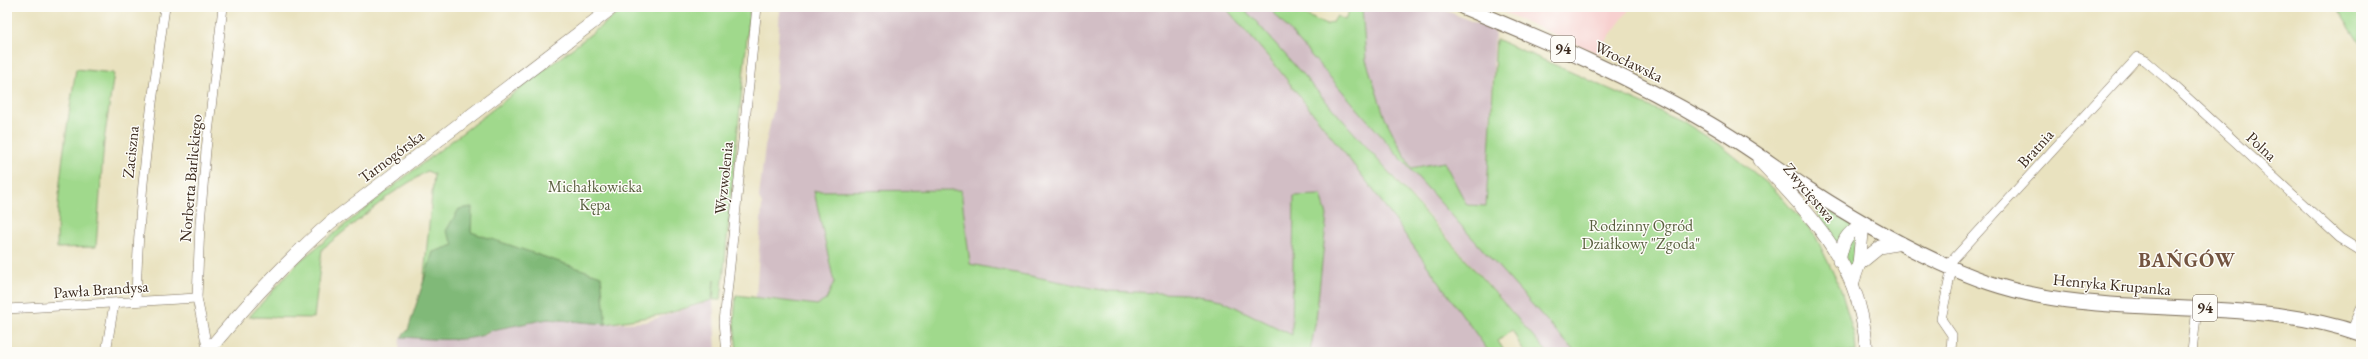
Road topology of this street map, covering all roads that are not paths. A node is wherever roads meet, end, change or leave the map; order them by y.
1 (165, 7) edge
2 (223, 7) edge
3 (613, 7) edge
4 (757, 7) edge
5 (1463, 7) edge
6 (2146, 61) joint
7 (1750, 149) junction
8 (1863, 223) junction
9 (1902, 243) junction
10 (2361, 251) edge
11 (1839, 260) junction
12 (1859, 264) junction
13 (1951, 267) junction
14 (1852, 284) junction
15 (197, 298) junction
16 (136, 301) junction
17 (114, 304) junction
18 (2197, 308) junction
19 (2361, 308) edge
20 (7, 310) edge
21 (2356, 332) edge
22 (106, 352) edge
23 (208, 352) edge
24 (727, 352) edge
25 (1867, 352) edge
26 (1951, 352) edge
27 (2192, 352) edge

1 - 16 street, Zaciszna
2 - 15 street, Norberta Barlickiego
3 - 23 street, Tarnogórska
4 - 24 street, Wyzwolenia
5 - 7 main road, Wrocławska / 94
6 - 10 street, Polna
6 - 13 street, Bratnia
7 - 8 main road, Henryka Krupanka / 94
7 - 11 street, Zwycięstwa
8 - 9 main road, Henryka Krupanka / 94
8 - 11 street, Zwycięstwa
8 - 12 street
9 - 12 street
9 - 13 main road, Henryka Krupanka / 94
11 - 14 street, Zwycięstwa
12 - 14 street
13 - 18 main road, Henryka Krupanka / 94
13 - 26 street
14 - 25 street, Zwycięstwa
15 - 16 street, Pawła Brandysa
15 - 23 street, Norberta Barlickiego
16 - 17 street, Pawła Brandysa
17 - 20 street, Pawła Brandysa
17 - 22 street
18 - 21 main road, Henryka Krupanka / 94
18 - 27 street
19 - 21 street

